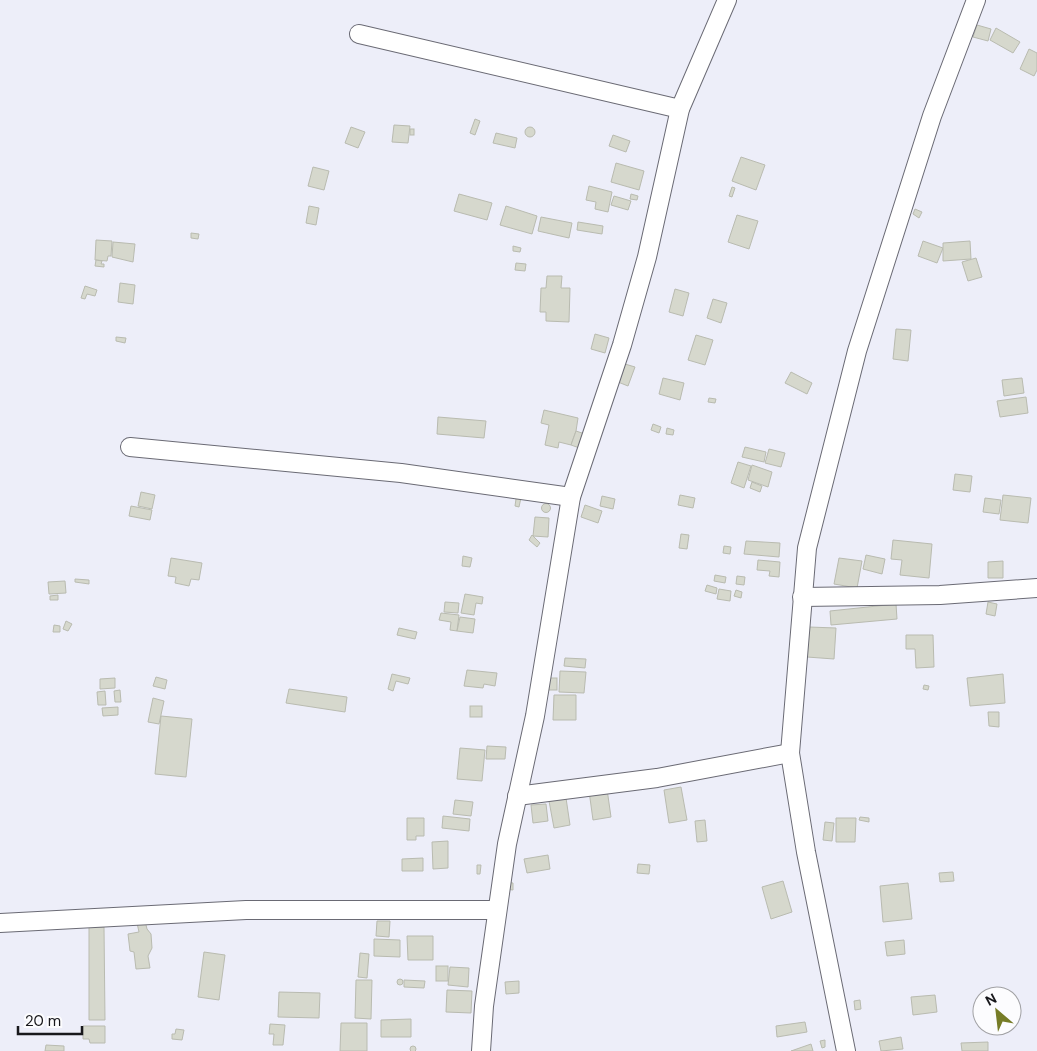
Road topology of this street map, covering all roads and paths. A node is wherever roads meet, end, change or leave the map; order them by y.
1 (726, 0) edge
2 (976, 0) edge
3 (359, 34) dead end
4 (680, 109) junction
5 (130, 447) dead end
6 (572, 497) junction
7 (1037, 588) edge
8 (802, 597) junction
9 (790, 753) junction
10 (517, 796) junction
11 (497, 910) junction
12 (0, 924) edge
13 (481, 1051) edge
14 (846, 1051) edge

1 - 4 street
2 - 8 street
3 - 4 street
4 - 6 street
5 - 6 street
6 - 10 street
7 - 8 street
8 - 9 street
9 - 10 street
9 - 14 street
10 - 11 street
11 - 12 street
11 - 13 street

